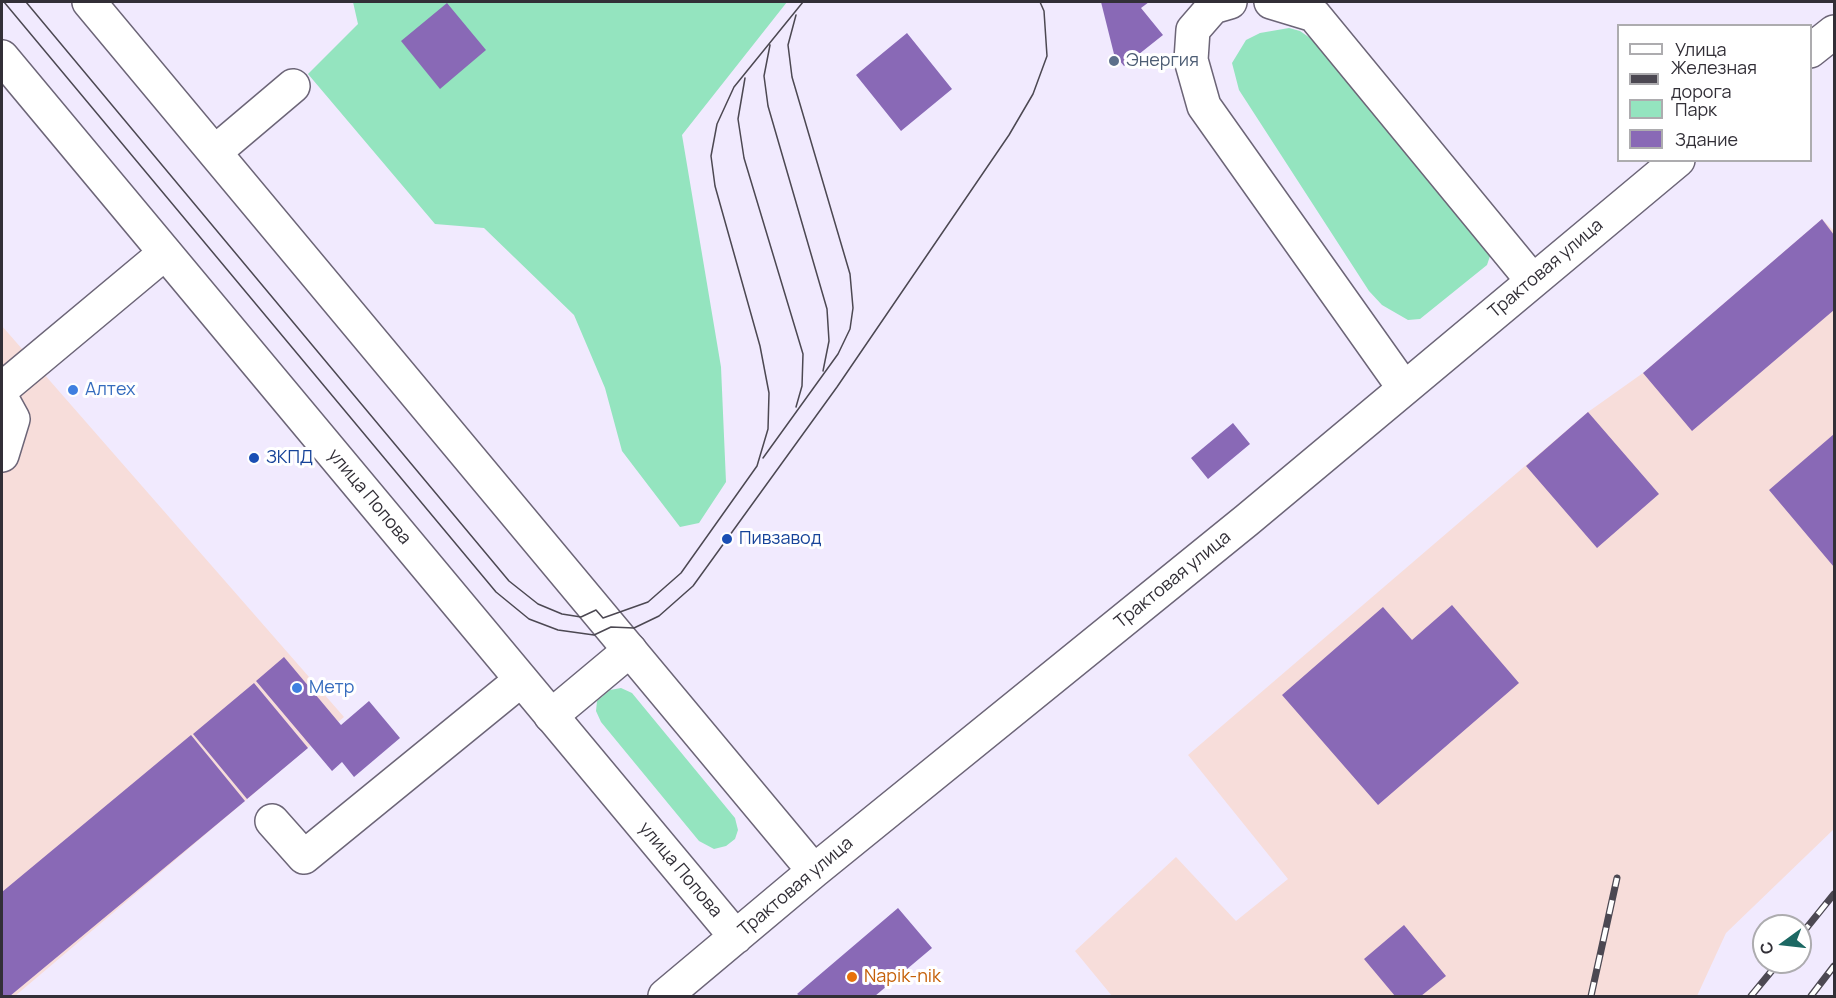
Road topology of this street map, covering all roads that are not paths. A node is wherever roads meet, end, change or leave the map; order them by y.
1 (89, 2) edge
2 (1230, 2) edge
3 (1271, 2) edge
4 (1309, 8) edge
5 (1834, 32) edge
6 (1812, 49) edge
7 (2, 57) edge
8 (293, 86) dead end
9 (215, 152) junction
10 (1676, 162) edge
11 (165, 253) junction
12 (1532, 280) junction
13 (1404, 387) junction
14 (2, 389) edge
15 (2, 399) edge
16 (2, 455) edge
17 (630, 650) junction
18 (521, 680) junction
19 (551, 716) junction
20 (272, 821) dead end
21 (814, 871) junction
22 (736, 937) junction
23 (665, 996) edge

1 - 9 main road
2 - 13 main road
3 - 4 main road
4 - 12 main road
5 - 6 main road
7 - 11 main road, улица Попова
8 - 9 main road
9 - 17 main road
10 - 12 main road, Трактовая улица
11 - 14 main road
11 - 18 main road, улица Попова
12 - 13 main road, Трактовая улица
13 - 21 main road, Трактовая улица
15 - 16 main road
17 - 19 main road
17 - 21 main road
18 - 19 main road, улица Попова
18 - 20 main road
19 - 22 main road, улица Попова
21 - 22 main road, Трактовая улица
22 - 23 main road, Трактовая улица

